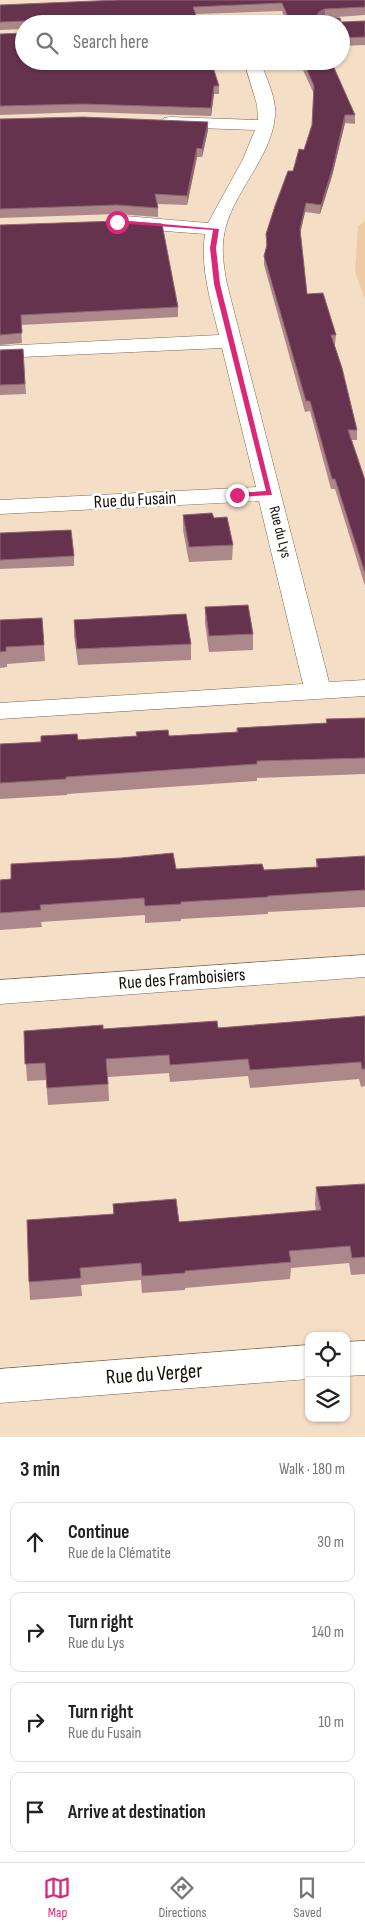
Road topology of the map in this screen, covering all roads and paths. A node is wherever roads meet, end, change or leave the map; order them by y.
1 (255, 70) edge
2 (149, 121) edge
3 (264, 125) junction
4 (107, 222) edge
5 (216, 229) junction
6 (231, 341) junction
7 (0, 352) edge
8 (270, 493) junction
9 (0, 507) edge
10 (365, 688) edge
11 (318, 690) junction
12 (0, 710) edge
13 (365, 966) edge
14 (0, 992) edge
15 (365, 1358) edge
16 (350, 1359) edge
17 (305, 1362) edge
18 (0, 1386) edge

1 - 3 street, Rue du Lys
2 - 3 street
3 - 5 street, Rue du Lys
4 - 5 street
5 - 6 street, Rue du Lys
6 - 7 street
6 - 8 street, Rue du Lys
8 - 9 street, Rue du Fusain
8 - 11 street, Rue du Lys
10 - 11 street
11 - 12 street
13 - 14 street, Rue des Framboisiers
15 - 16 street
17 - 18 street, Rue du Verger

